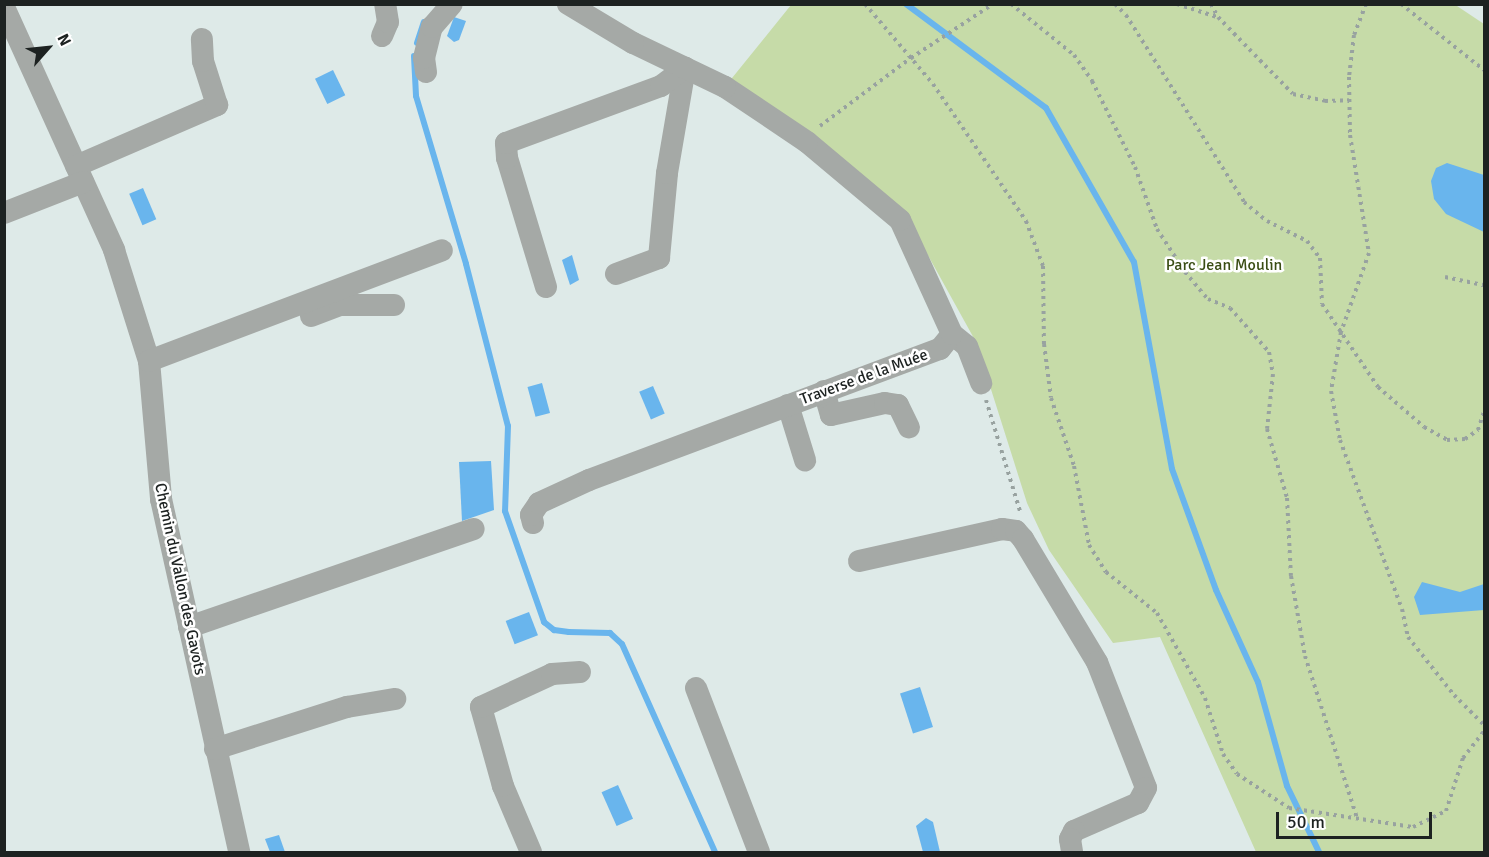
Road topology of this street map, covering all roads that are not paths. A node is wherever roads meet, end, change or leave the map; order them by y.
1 (385, 4) edge
2 (452, 4) edge
3 (568, 4) edge
4 (4, 7) edge
5 (382, 36) dead end
6 (202, 39) dead end
7 (685, 68) junction
8 (426, 72) dead end
9 (80, 174) junction
10 (4, 213) edge
11 (442, 250) dead end
12 (616, 274) dead end
13 (546, 287) dead end
14 (394, 305) dead end
15 (952, 334) junction
16 (150, 368) junction
17 (981, 383) road end
18 (824, 391) junction
19 (788, 405) junction
20 (909, 428) dead end
21 (805, 460) dead end
22 (533, 523) dead end
23 (474, 529) dead end
24 (860, 561) dead end
25 (189, 627) junction
26 (580, 672) dead end
27 (696, 688) dead end
28 (395, 699) dead end
29 (215, 749) junction
30 (239, 852) edge
31 (531, 852) edge
32 (759, 852) edge
33 (1072, 852) edge

1 - 5 street
2 - 8 street
3 - 7 street
4 - 9 street, Chemin du Vallon des Gavots
6 - 9 street
7 - 12 street
7 - 13 street
7 - 15 street
9 - 10 street
9 - 16 street, Chemin du Vallon des Gavots
11 - 16 street
14 - 16 street
15 - 17 street
15 - 18 street, Traverse de la Muée
16 - 25 street, Chemin du Vallon des Gavots
18 - 19 street, Traverse de la Muée
18 - 20 street
19 - 21 street
19 - 22 street, Traverse de la Muée
23 - 25 street
24 - 33 street
25 - 29 street, Chemin du Vallon des Gavots
26 - 31 street
27 - 32 street
28 - 29 street
29 - 30 street, Chemin du Vallon des Gavots

